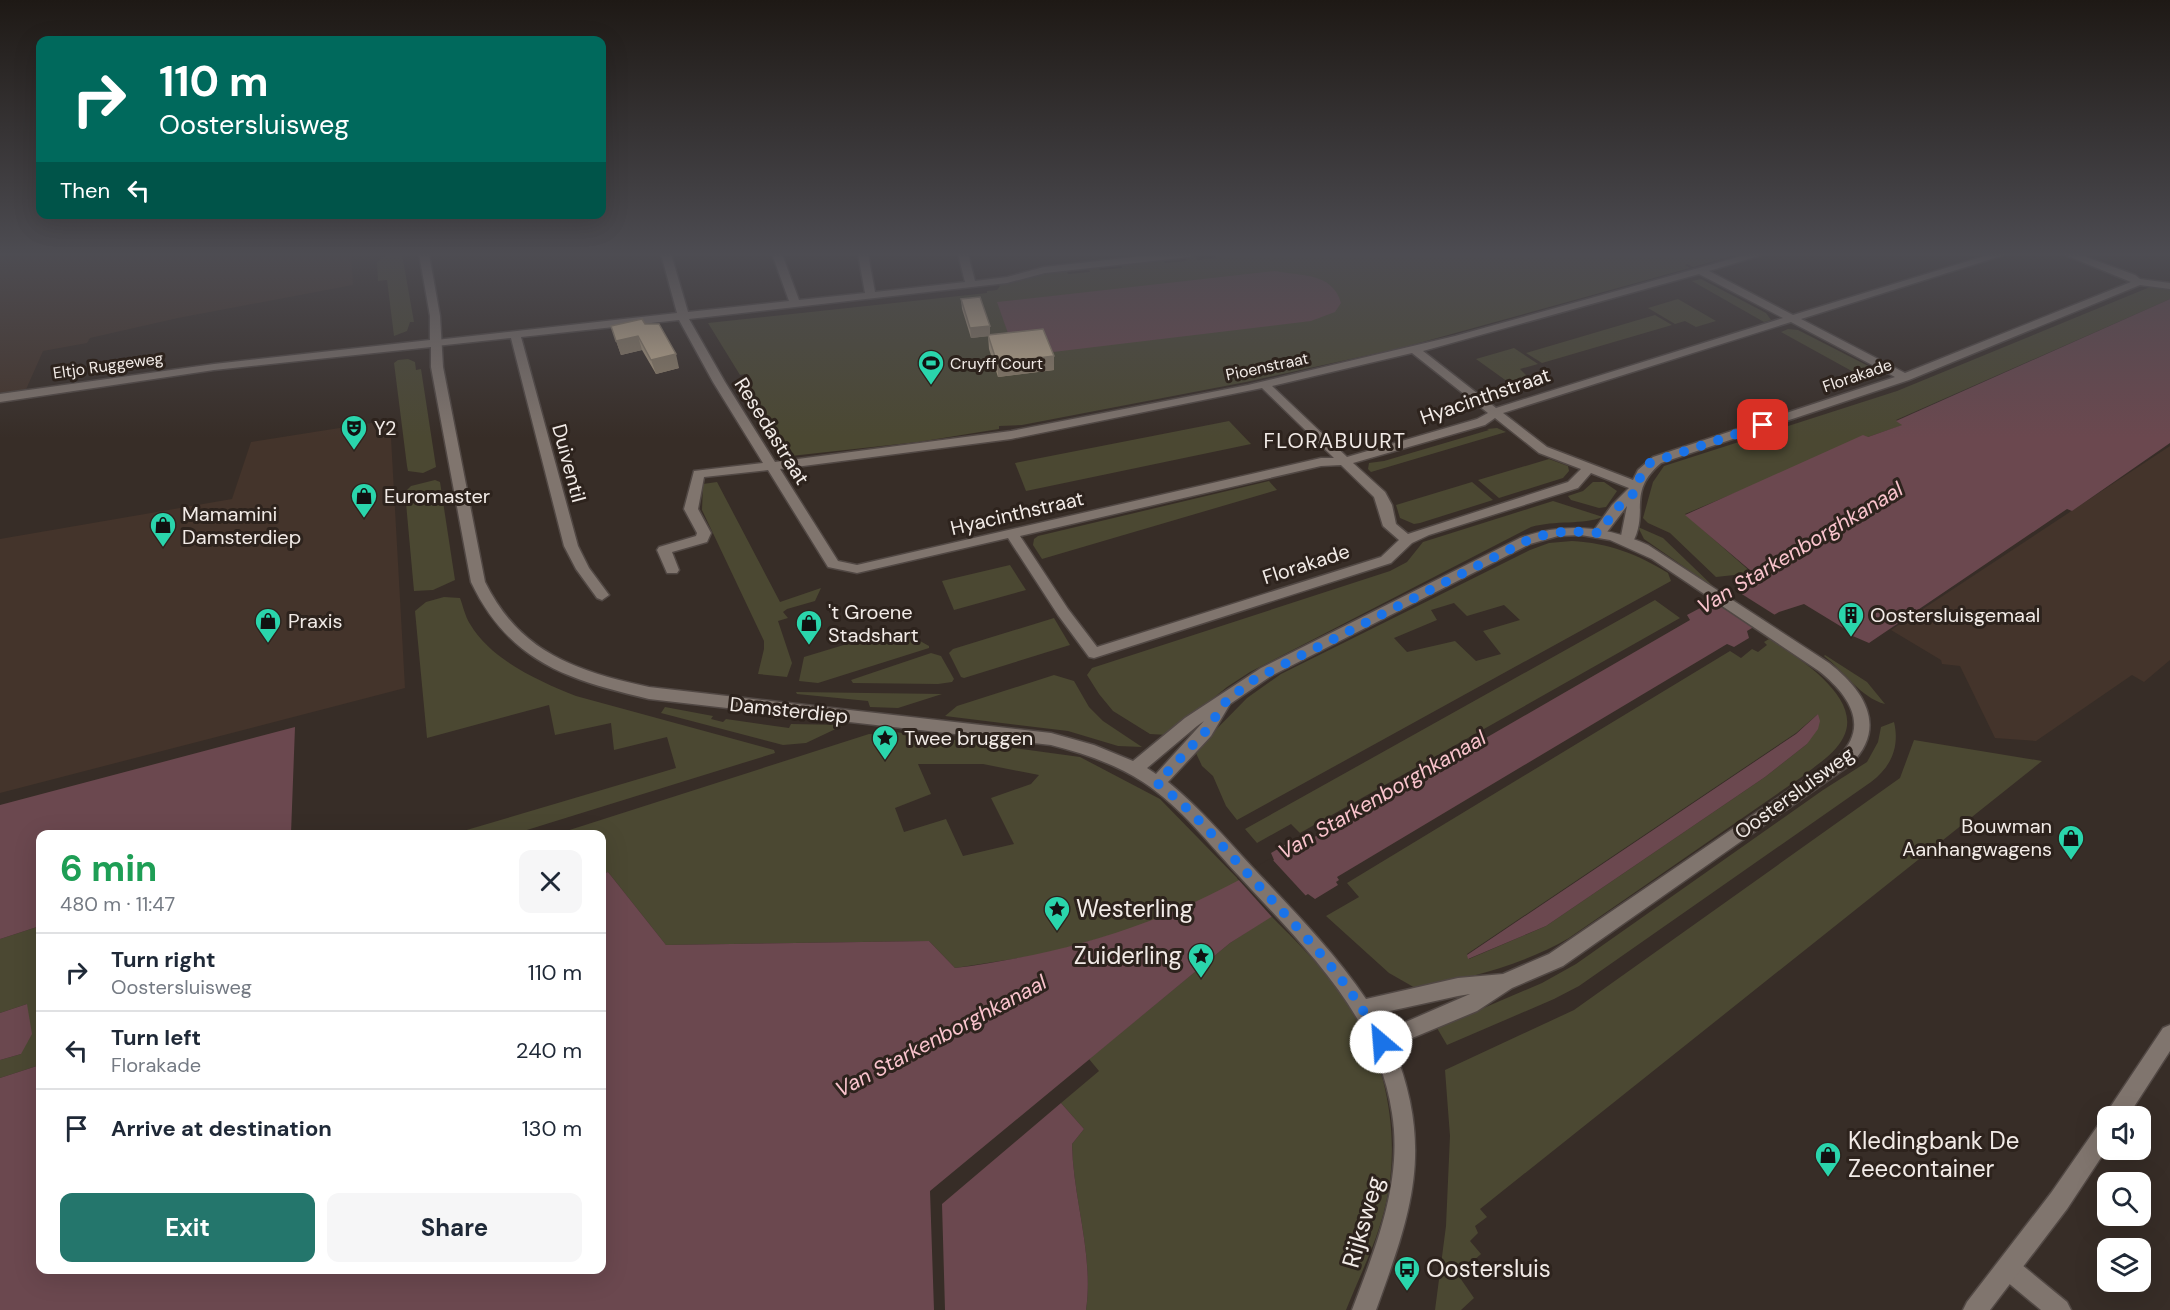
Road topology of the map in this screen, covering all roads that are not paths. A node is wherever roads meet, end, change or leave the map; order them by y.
1 (435, 315) edge
2 (690, 315) edge
3 (1541, 315) edge
4 (1781, 315) edge
5 (1810, 315) edge
6 (2061, 315) edge
7 (682, 316) junction
8 (1792, 321) junction
9 (515, 334) junction
10 (436, 343) junction
11 (1415, 350) junction
12 (1905, 378) junction
13 (1264, 384) junction
14 (0, 398) edge
15 (1497, 414) junction
16 (1345, 460) junction
17 (771, 466) junction
18 (1588, 469) junction
19 (1635, 490) junction
20 (1599, 533) junction
21 (1013, 535) junction
22 (1407, 540) junction
23 (1627, 541) junction
24 (833, 564) joint
25 (672, 570) dead end
26 (602, 595) dead end
27 (1227, 700) junction
28 (1135, 769) junction
29 (1157, 783) junction
30 (1505, 982) junction
31 (1364, 1008) junction
32 (2170, 1034) edge
33 (1381, 1042) junction
34 (2123, 1106) edge
35 (2097, 1144) edge
36 (2008, 1268) junction
37 (1364, 1310) edge
38 (1975, 1310) edge
39 (2059, 1310) edge

1 - 10 street, Damsterdiep
2 - 7 street, Eltjo Ruggeweg
3 - 11 street, Pioenstraat
4 - 8 street
5 - 8 street, Hyacinthstraat
6 - 12 street, Florakade
7 - 9 street, Eltjo Ruggeweg
7 - 17 street, Resedastraat
8 - 12 street
8 - 15 street, Hyacinthstraat
9 - 10 street, Eltjo Ruggeweg
9 - 26 street, Duiventil
10 - 14 street, Eltjo Ruggeweg
10 - 28 street, Damsterdiep
11 - 13 street, Pioenstraat
11 - 15 street
12 - 19 street, Florakade
13 - 16 street
13 - 17 street, Pioenstraat
15 - 16 street, Hyacinthstraat
15 - 18 street
16 - 21 street, Hyacinthstraat
16 - 22 street
17 - 24 street, Resedastraat
17 - 25 street, Pioenstraat
18 - 19 street
18 - 22 street, Florakade
19 - 20 street, Florakade
19 - 23 street
20 - 23 street, Oostersluisweg
20 - 27 street, Oostersluisweg
21 - 22 street, Florakade
21 - 24 street, Hyacinthstraat
23 - 30 street, Oostersluisweg
27 - 28 street, Oostersluisweg
27 - 29 street, Oostersluisweg
28 - 29 street, Damsterdiep
29 - 31 street, Damsterdiep
30 - 31 street, Oostersluisweg
30 - 33 street, Oostersluisweg
31 - 33 street, Damsterdiep
32 - 34 street
33 - 37 street, Rijksweg
35 - 36 street
36 - 38 street
36 - 39 street

